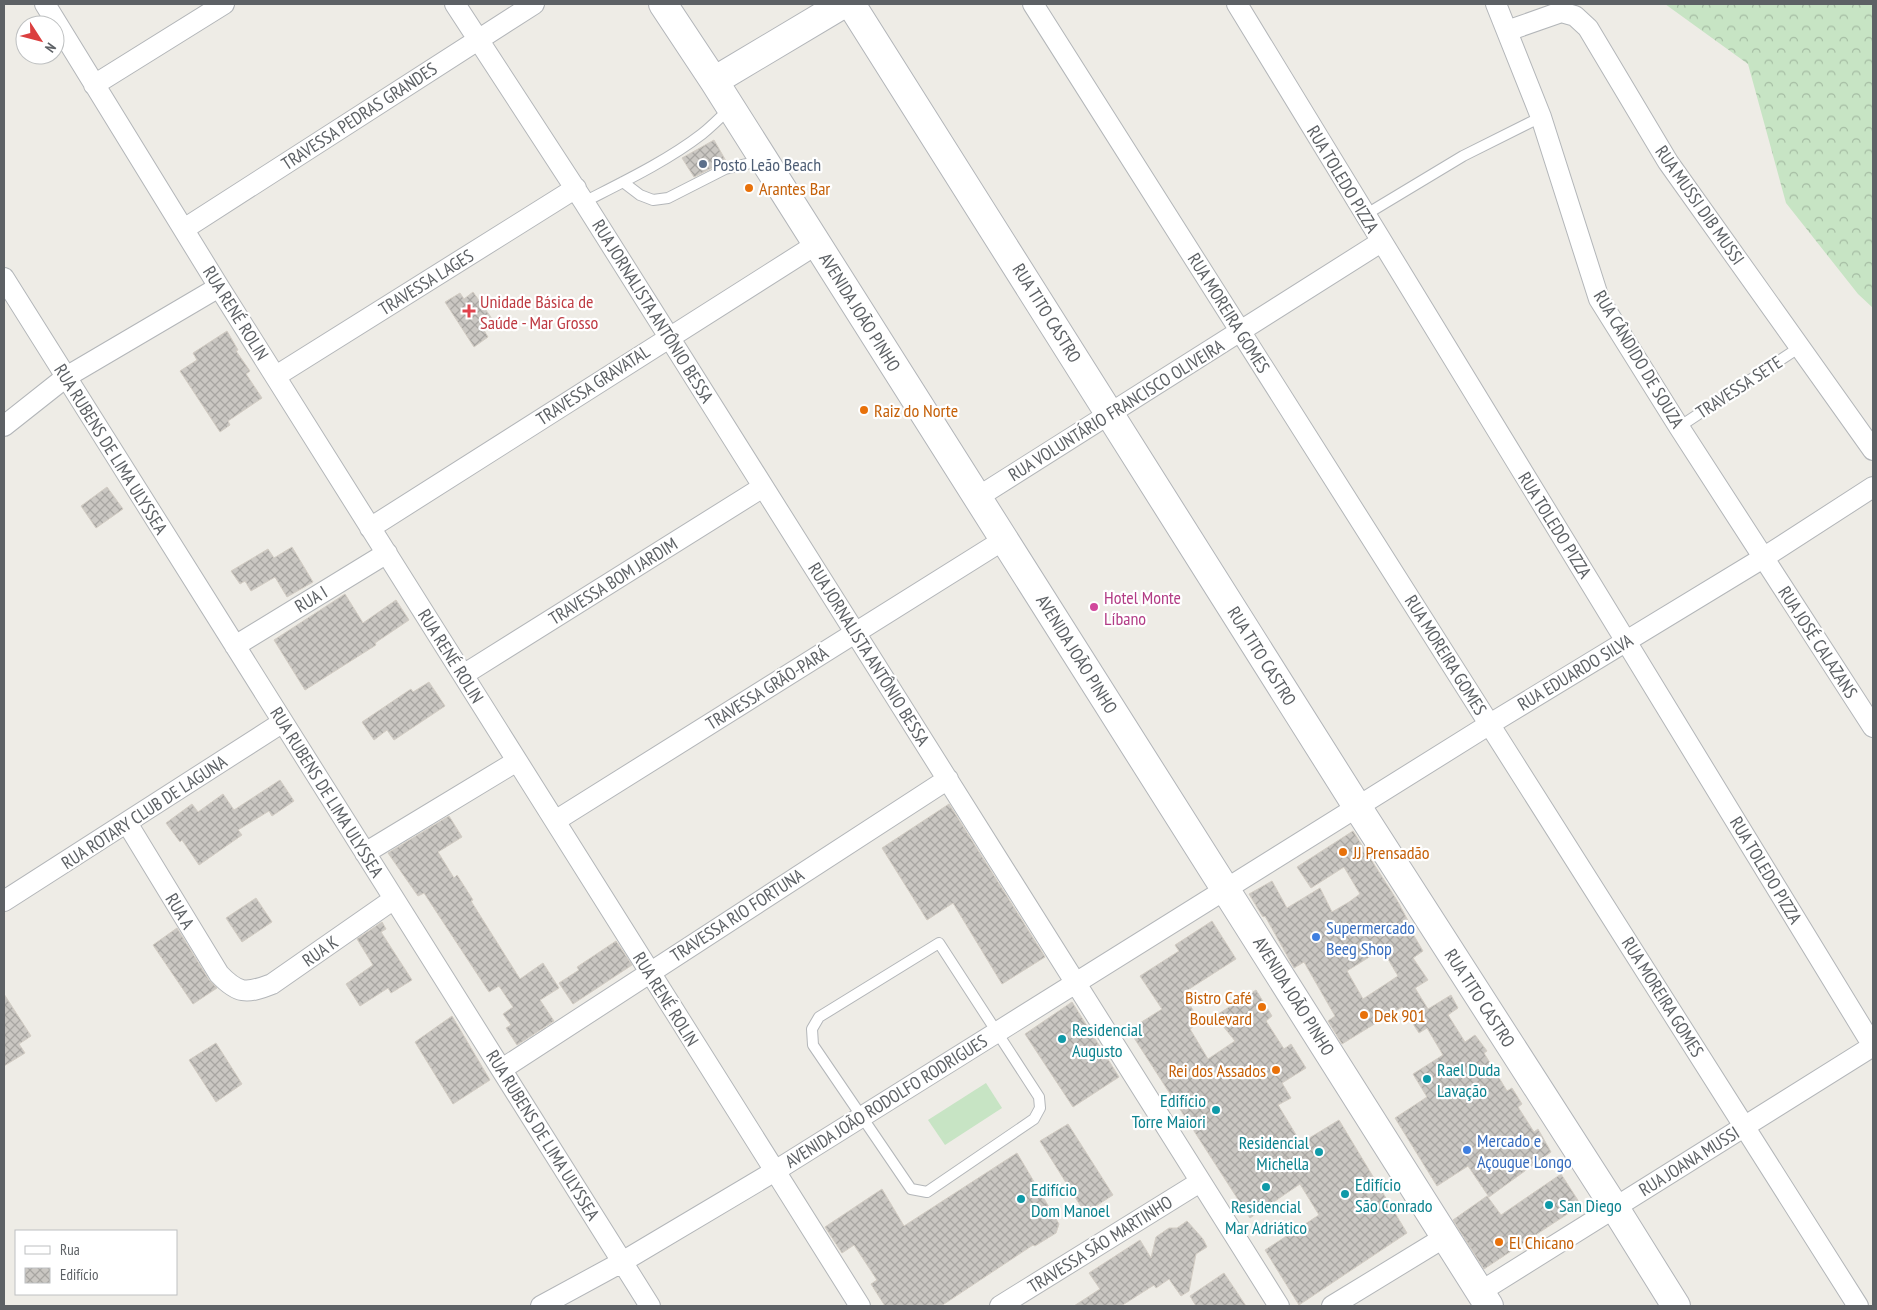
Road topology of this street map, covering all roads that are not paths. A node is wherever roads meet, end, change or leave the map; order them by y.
1 (45, 4) edge
2 (224, 4) edge
3 (455, 4) edge
4 (534, 4) edge
5 (663, 4) edge
6 (843, 4) edge
7 (852, 4) edge
8 (1033, 4) edge
9 (1237, 4) edge
10 (1496, 4) edge
11 (1506, 31) junction
12 (477, 39) junction
13 (714, 81) junction
14 (94, 85) junction
15 (731, 108) junction
16 (1542, 117) junction
17 (764, 160) junction
18 (623, 182) junction
19 (580, 195) junction
20 (1365, 215) junction
21 (184, 229) junction
22 (1381, 242) junction
23 (817, 244) junction
24 (4, 278) edge
25 (219, 287) junction
26 (1241, 331) junction
27 (669, 336) junction
28 (1800, 347) junction
29 (276, 376) junction
30 (66, 377) junction
31 (1110, 414) junction
32 (4, 426) edge
33 (1679, 427) junction
34 (1873, 450) edge
35 (763, 487) junction
36 (1873, 488) edge
37 (978, 497) junction
38 (370, 528) junction
39 (1004, 539) junction
40 (387, 553) junction
41 (1763, 558) junction
42 (855, 632) junction
43 (1626, 640) junction
44 (235, 646) junction
45 (463, 675) junction
46 (283, 722) junction
47 (1490, 724) junction
48 (1873, 727) edge
49 (517, 761) junction
50 (948, 779) junction
51 (1358, 808) junction
52 (555, 821) junction
53 (127, 823) junction
54 (365, 853) junction
55 (1226, 889) junction
56 (394, 899) junction
57 (4, 901) edge
58 (649, 972) junction
59 (1075, 982) junction
60 (241, 991) joint
61 (997, 1031) junction
62 (1873, 1046) edge
63 (502, 1069) junction
64 (862, 1116) junction
65 (1744, 1127) junction
66 (776, 1171) junction
67 (1200, 1182) junction
68 (1615, 1208) junction
69 (1445, 1237) junction
70 (622, 1262) junction
71 (1484, 1299) edge
72 (541, 1306) edge
73 (650, 1306) edge
74 (860, 1306) edge
75 (1000, 1306) edge
76 (1279, 1306) edge
77 (1332, 1306) edge
78 (1676, 1306) edge
79 (1858, 1306) edge

1 - 14 street, RUA RENÉ ROLIN
2 - 14 street
3 - 12 street, RUA JORNALISTA ANTÔNIO BESSA
4 - 12 street, TRAVESSA PEDRAS GRANDES
5 - 13 main road, AVENIDA JOÃO PINHO
6 - 13 main road
7 - 31 main road, RUA TITO CASTRO
8 - 26 street, RUA MOREIRA GOMES
9 - 20 street, RUA TOLEDO PIZZA
10 - 11 street, RUA CÂNDIDO DE SOUZA
11 - 16 street, RUA CÂNDIDO DE SOUZA
11 - 28 street, RUA MUSSI DIB MUSSI
12 - 19 street, RUA JORNALISTA ANTÔNIO BESSA
12 - 21 street, TRAVESSA PEDRAS GRANDES
13 - 15 main road, AVENIDA JOÃO PINHO
14 - 21 street, RUA RENÉ ROLIN
15 - 17 main road, AVENIDA JOÃO PINHO
15 - 18 lane
16 - 20 lane
16 - 33 street, RUA CÂNDIDO DE SOUZA
17 - 18 lane
17 - 23 main road, AVENIDA JOÃO PINHO
18 - 19 lane
19 - 27 street, RUA JORNALISTA ANTÔNIO BESSA
19 - 29 street, TRAVESSA LAGES
20 - 22 street, RUA TOLEDO PIZZA
21 - 25 street, RUA RENÉ ROLIN
22 - 26 street, RUA VOLUNTÁRIO FRANCISCO OLIVEIRA
22 - 43 street, RUA TOLEDO PIZZA
23 - 27 street, TRAVESSA GRAVATAL
23 - 37 main road, AVENIDA JOÃO PINHO
24 - 30 street, RUA RUBENS DE LIMA ULYSSEA
25 - 29 street, RUA RENÉ ROLIN
25 - 30 street
26 - 31 street, RUA VOLUNTÁRIO FRANCISCO OLIVEIRA
26 - 47 street, RUA MOREIRA GOMES
27 - 35 street, RUA JORNALISTA ANTÔNIO BESSA
27 - 38 street, TRAVESSA GRAVATAL
28 - 33 lane, TRAVESSA SETE
28 - 34 street, RUA MUSSI DIB MUSSI
29 - 38 street, RUA RENÉ ROLIN
30 - 32 street
30 - 44 street, RUA RUBENS DE LIMA ULYSSEA
31 - 37 street, RUA VOLUNTÁRIO FRANCISCO OLIVEIRA
31 - 51 main road, RUA TITO CASTRO
33 - 41 street, RUA CÂNDIDO DE SOUZA
35 - 42 street, RUA JORNALISTA ANTÔNIO BESSA
35 - 45 street, TRAVESSA BOM JARDIM
36 - 41 street, RUA EDUARDO SILVA
37 - 39 main road, AVENIDA JOÃO PINHO
38 - 40 street, RUA RENÉ ROLIN
39 - 42 street, TRAVESSA GRÃO-PARÁ
39 - 55 main road, AVENIDA JOÃO PINHO
40 - 44 street, RUA I
40 - 45 street, RUA RENÉ ROLIN
41 - 43 street, RUA EDUARDO SILVA
41 - 48 street, RUA JOSÉ CALAZANS
42 - 50 street, RUA JORNALISTA ANTÔNIO BESSA
42 - 52 street, TRAVESSA GRÃO-PARÁ
43 - 47 street, RUA EDUARDO SILVA
43 - 62 street, RUA TOLEDO PIZZA
44 - 46 street, RUA RUBENS DE LIMA ULYSSEA
45 - 49 street, RUA RENÉ ROLIN
46 - 53 street, RUA ROTARY CLUB DE LAGUNA
46 - 54 street, RUA RUBENS DE LIMA ULYSSEA
47 - 51 street, RUA EDUARDO SILVA
47 - 65 street, RUA MOREIRA GOMES
49 - 52 street, RUA RENÉ ROLIN
49 - 54 street
50 - 58 street, TRAVESSA RIO FORTUNA
50 - 59 street, RUA JORNALISTA ANTÔNIO BESSA
51 - 55 street, RUA EDUARDO SILVA
51 - 68 main road, RUA TITO CASTRO
52 - 58 street, RUA RENÉ ROLIN
53 - 57 street, RUA ROTARY CLUB DE LAGUNA
53 - 60 street, RUA A
54 - 56 street, RUA RUBENS DE LIMA ULYSSEA
55 - 59 street, AVENIDA JOÃO RODOLFO RODRIGUES
55 - 69 main road, AVENIDA JOÃO PINHO
56 - 60 street, RUA K
56 - 63 street, RUA RUBENS DE LIMA ULYSSEA
58 - 63 street, TRAVESSA RIO FORTUNA
58 - 66 street, RUA RENÉ ROLIN
59 - 61 street, AVENIDA JOÃO RODOLFO RODRIGUES
59 - 67 street, RUA JORNALISTA ANTÔNIO BESSA
61 - 64 street, AVENIDA JOÃO RODOLFO RODRIGUES
61 - 64 lane
61 - 64 lane
62 - 65 street, RUA JOANA MUSSI
63 - 70 street, RUA RUBENS DE LIMA ULYSSEA
64 - 66 street, AVENIDA JOÃO RODOLFO RODRIGUES
65 - 68 street, RUA JOANA MUSSI
65 - 79 street, RUA MOREIRA GOMES
66 - 70 street, AVENIDA JOÃO RODOLFO RODRIGUES
66 - 74 street, RUA RENÉ ROLIN
67 - 75 street, TRAVESSA SÃO MARTINHO
67 - 76 street, RUA JORNALISTA ANTÔNIO BESSA
68 - 71 street, RUA JOANA MUSSI
68 - 78 main road, RUA TITO CASTRO
69 - 71 main road, AVENIDA JOÃO PINHO
69 - 77 street
70 - 72 street, AVENIDA JOÃO RODOLFO RODRIGUES
70 - 73 street, RUA RUBENS DE LIMA ULYSSEA

